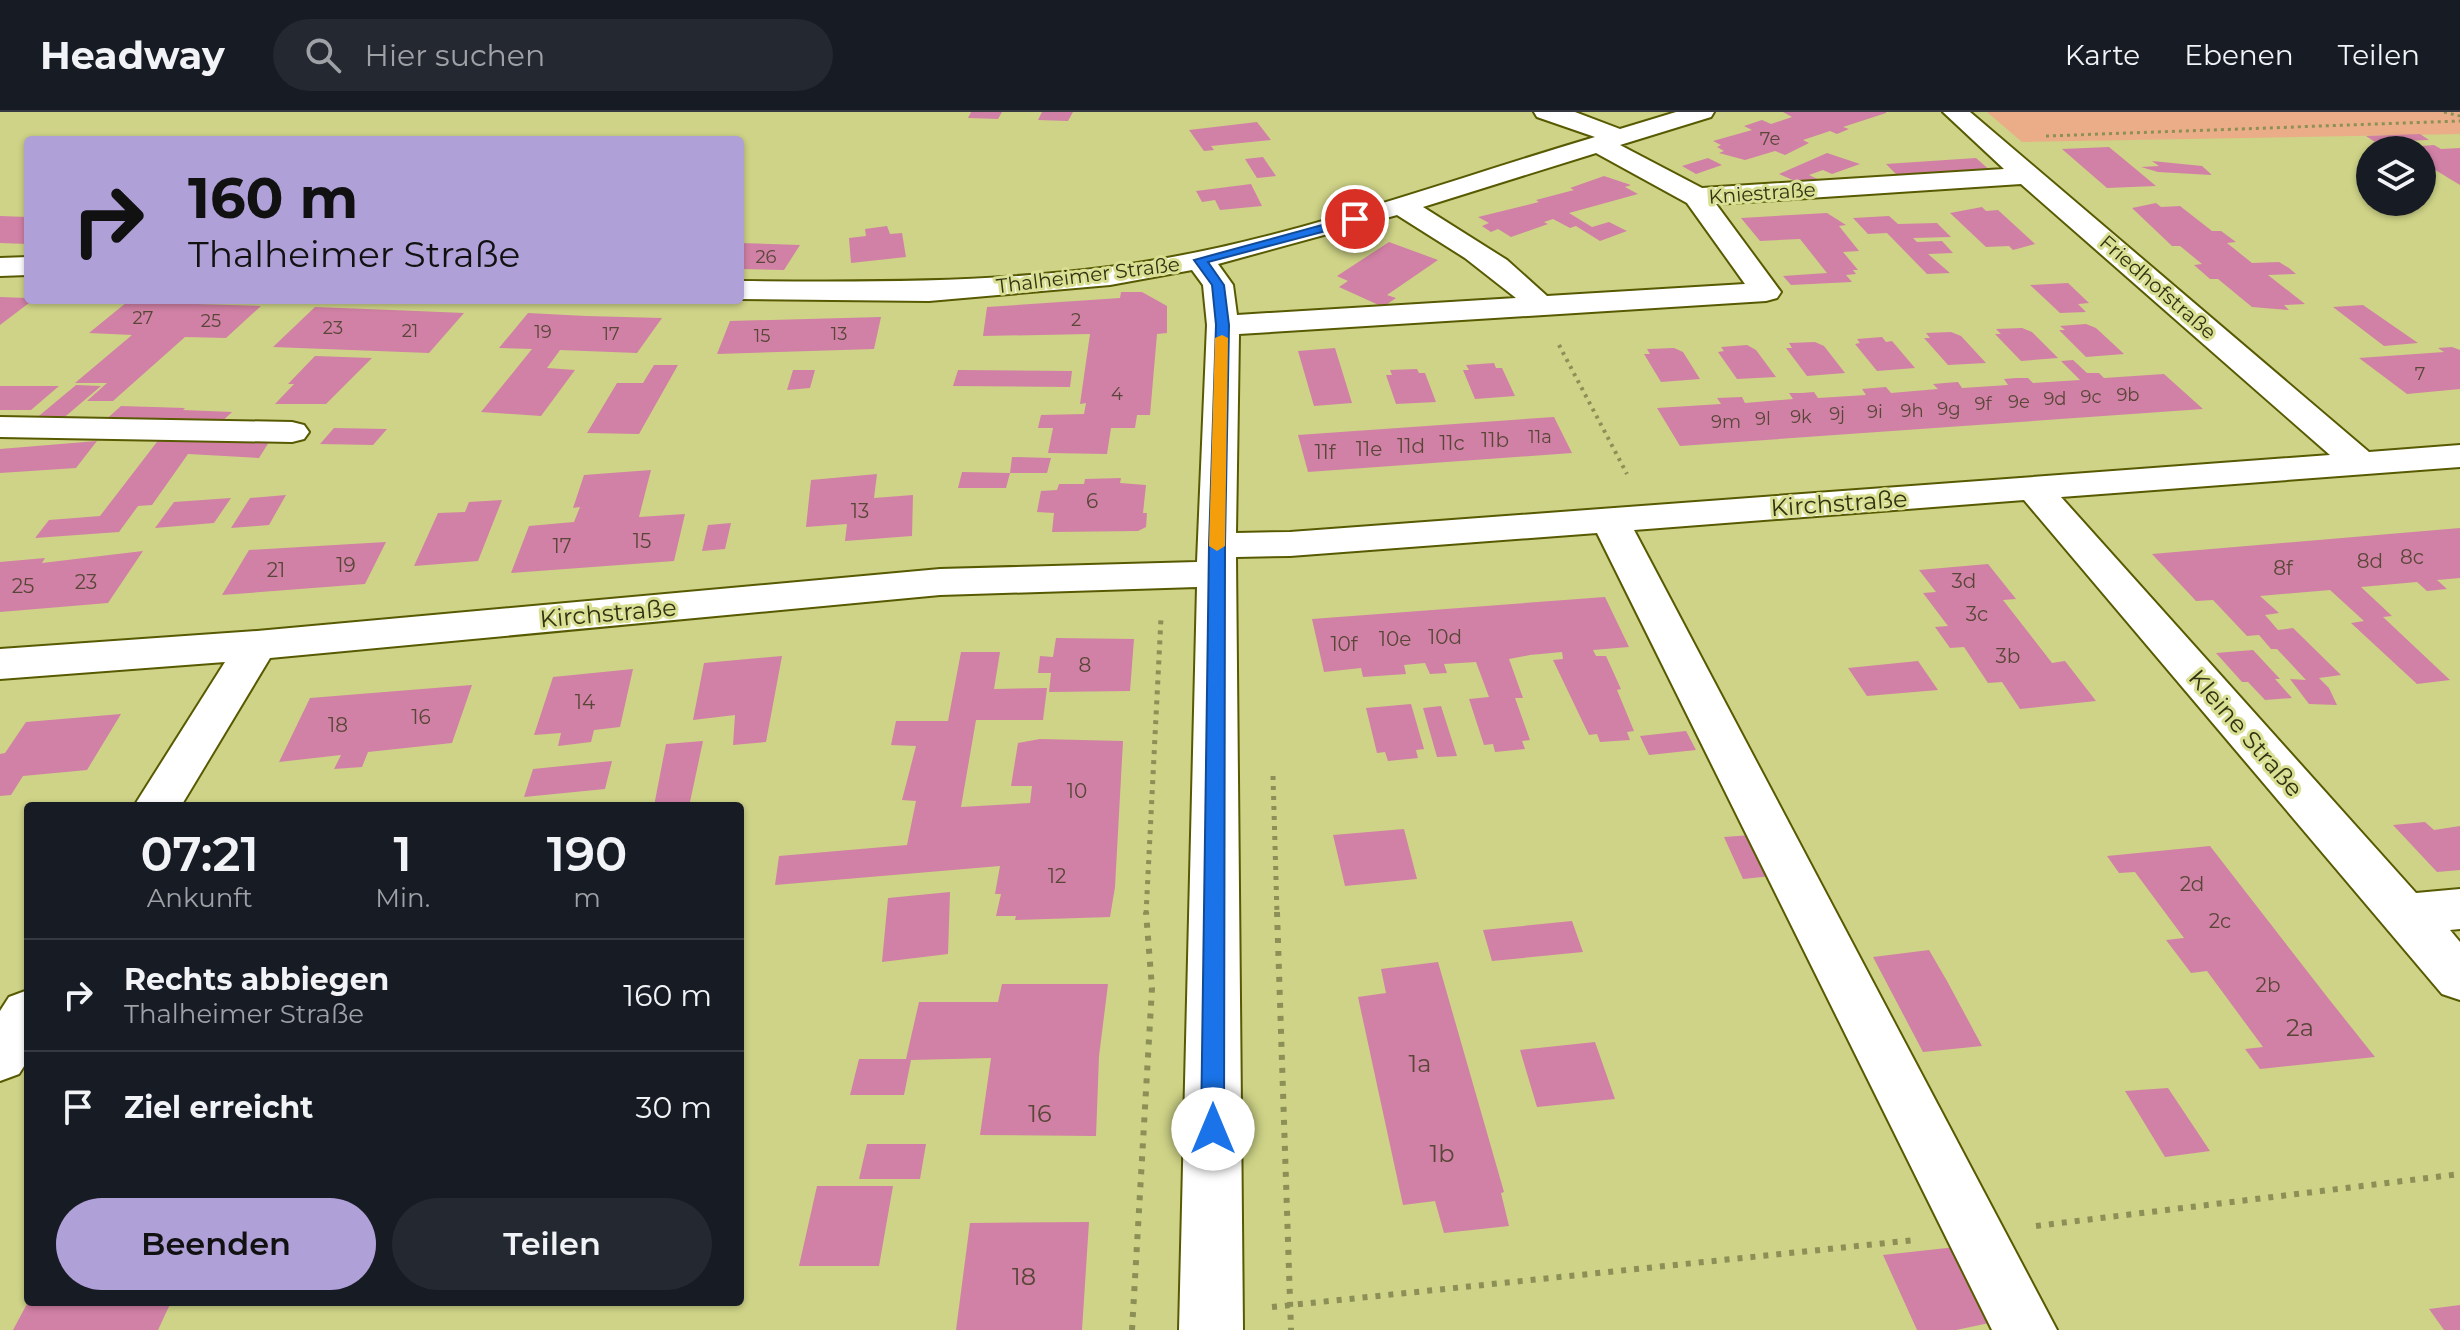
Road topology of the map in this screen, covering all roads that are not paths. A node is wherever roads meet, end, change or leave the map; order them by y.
1 (1546, 112) edge
2 (1702, 112) edge
3 (1955, 112) edge
4 (1608, 141) junction
5 (2029, 175) junction
6 (1697, 197) junction
7 (1401, 206) junction
8 (1200, 260) junction
9 (24, 266) edge
10 (0, 267) edge
11 (744, 290) edge
12 (1538, 305) junction
13 (1223, 325) junction
14 (0, 427) edge
15 (292, 432) dead end
16 (2460, 456) edge
17 (2360, 463) junction
18 (2033, 488) junction
19 (1630, 519) junction
20 (1217, 560) junction
21 (257, 645) junction
22 (0, 664) edge
23 (159, 802) edge
24 (2460, 909) edge
25 (2404, 914) junction
26 (2460, 978) edge
27 (24, 1019) edge
28 (0, 1057) edge
29 (1211, 1322) edge
30 (2025, 1330) edge

1 - 4 street
2 - 4 street, Thalheimer Straße
3 - 5 street, Friedhofstraße
4 - 6 street
4 - 7 street, Thalheimer Straße
5 - 6 street, Kniestraße
5 - 17 street, Friedhofstraße
6 - 12 street, Kniestraße
7 - 8 street, Thalheimer Straße
7 - 12 street
8 - 11 street, Thalheimer Straße
8 - 13 street
9 - 10 street
12 - 13 street, Kniestraße
13 - 20 street
14 - 15 street
16 - 17 street, Kirchstraße
17 - 18 street, Kirchstraße
18 - 19 street, Kirchstraße
18 - 25 street, Kleine Straße
19 - 20 street, Kirchstraße
19 - 30 street
20 - 21 street, Kirchstraße
20 - 29 street
21 - 22 street, Kirchstraße
21 - 23 street
24 - 25 street
25 - 26 street, Kleine Straße
27 - 28 street

